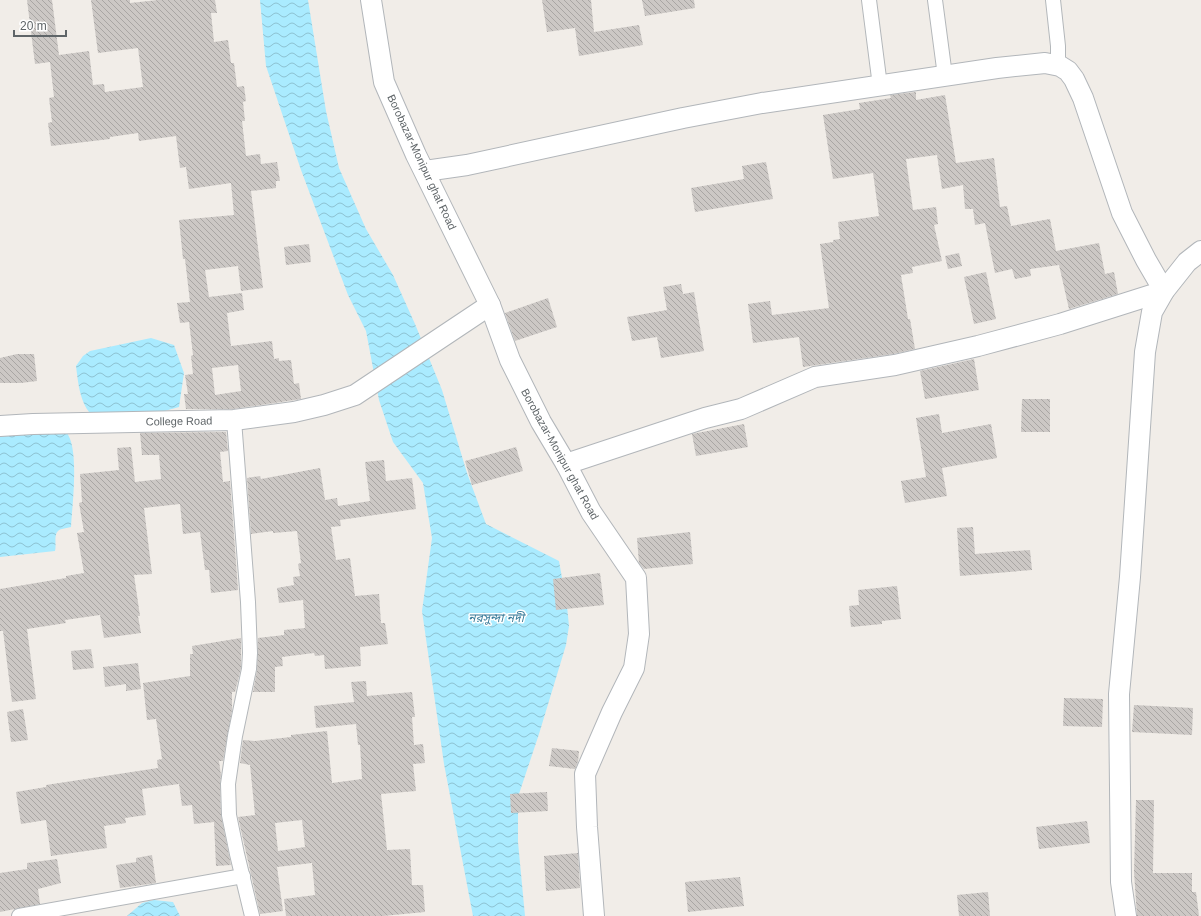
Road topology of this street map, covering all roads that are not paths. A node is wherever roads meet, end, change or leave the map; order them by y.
1 (371, 0) edge
2 (869, 0) edge
3 (935, 0) edge
4 (1053, 0) edge
5 (1058, 66) junction
6 (944, 76) junction
7 (880, 86) junction
8 (425, 171) junction
9 (1201, 252) edge
10 (1164, 291) junction
11 (490, 305) junction
12 (234, 420) junction
13 (0, 426) edge
14 (566, 464) junction
15 (243, 876) junction
16 (19, 916) edge
17 (252, 916) edge
18 (594, 916) edge
19 (1126, 916) edge

1 - 8 street, Borobazar-Monipur ghat Road
2 - 7 street
3 - 6 street
4 - 5 street
5 - 6 street
5 - 10 street
6 - 7 street
7 - 8 street
8 - 11 street, Borobazar-Monipur ghat Road
9 - 10 street
10 - 14 street
10 - 19 street
11 - 12 street, College Road
11 - 14 street, Borobazar-Monipur ghat Road
12 - 13 street, College Road
12 - 15 street
14 - 18 street, Borobazar-Monipur ghat Road
15 - 16 street
15 - 17 street

